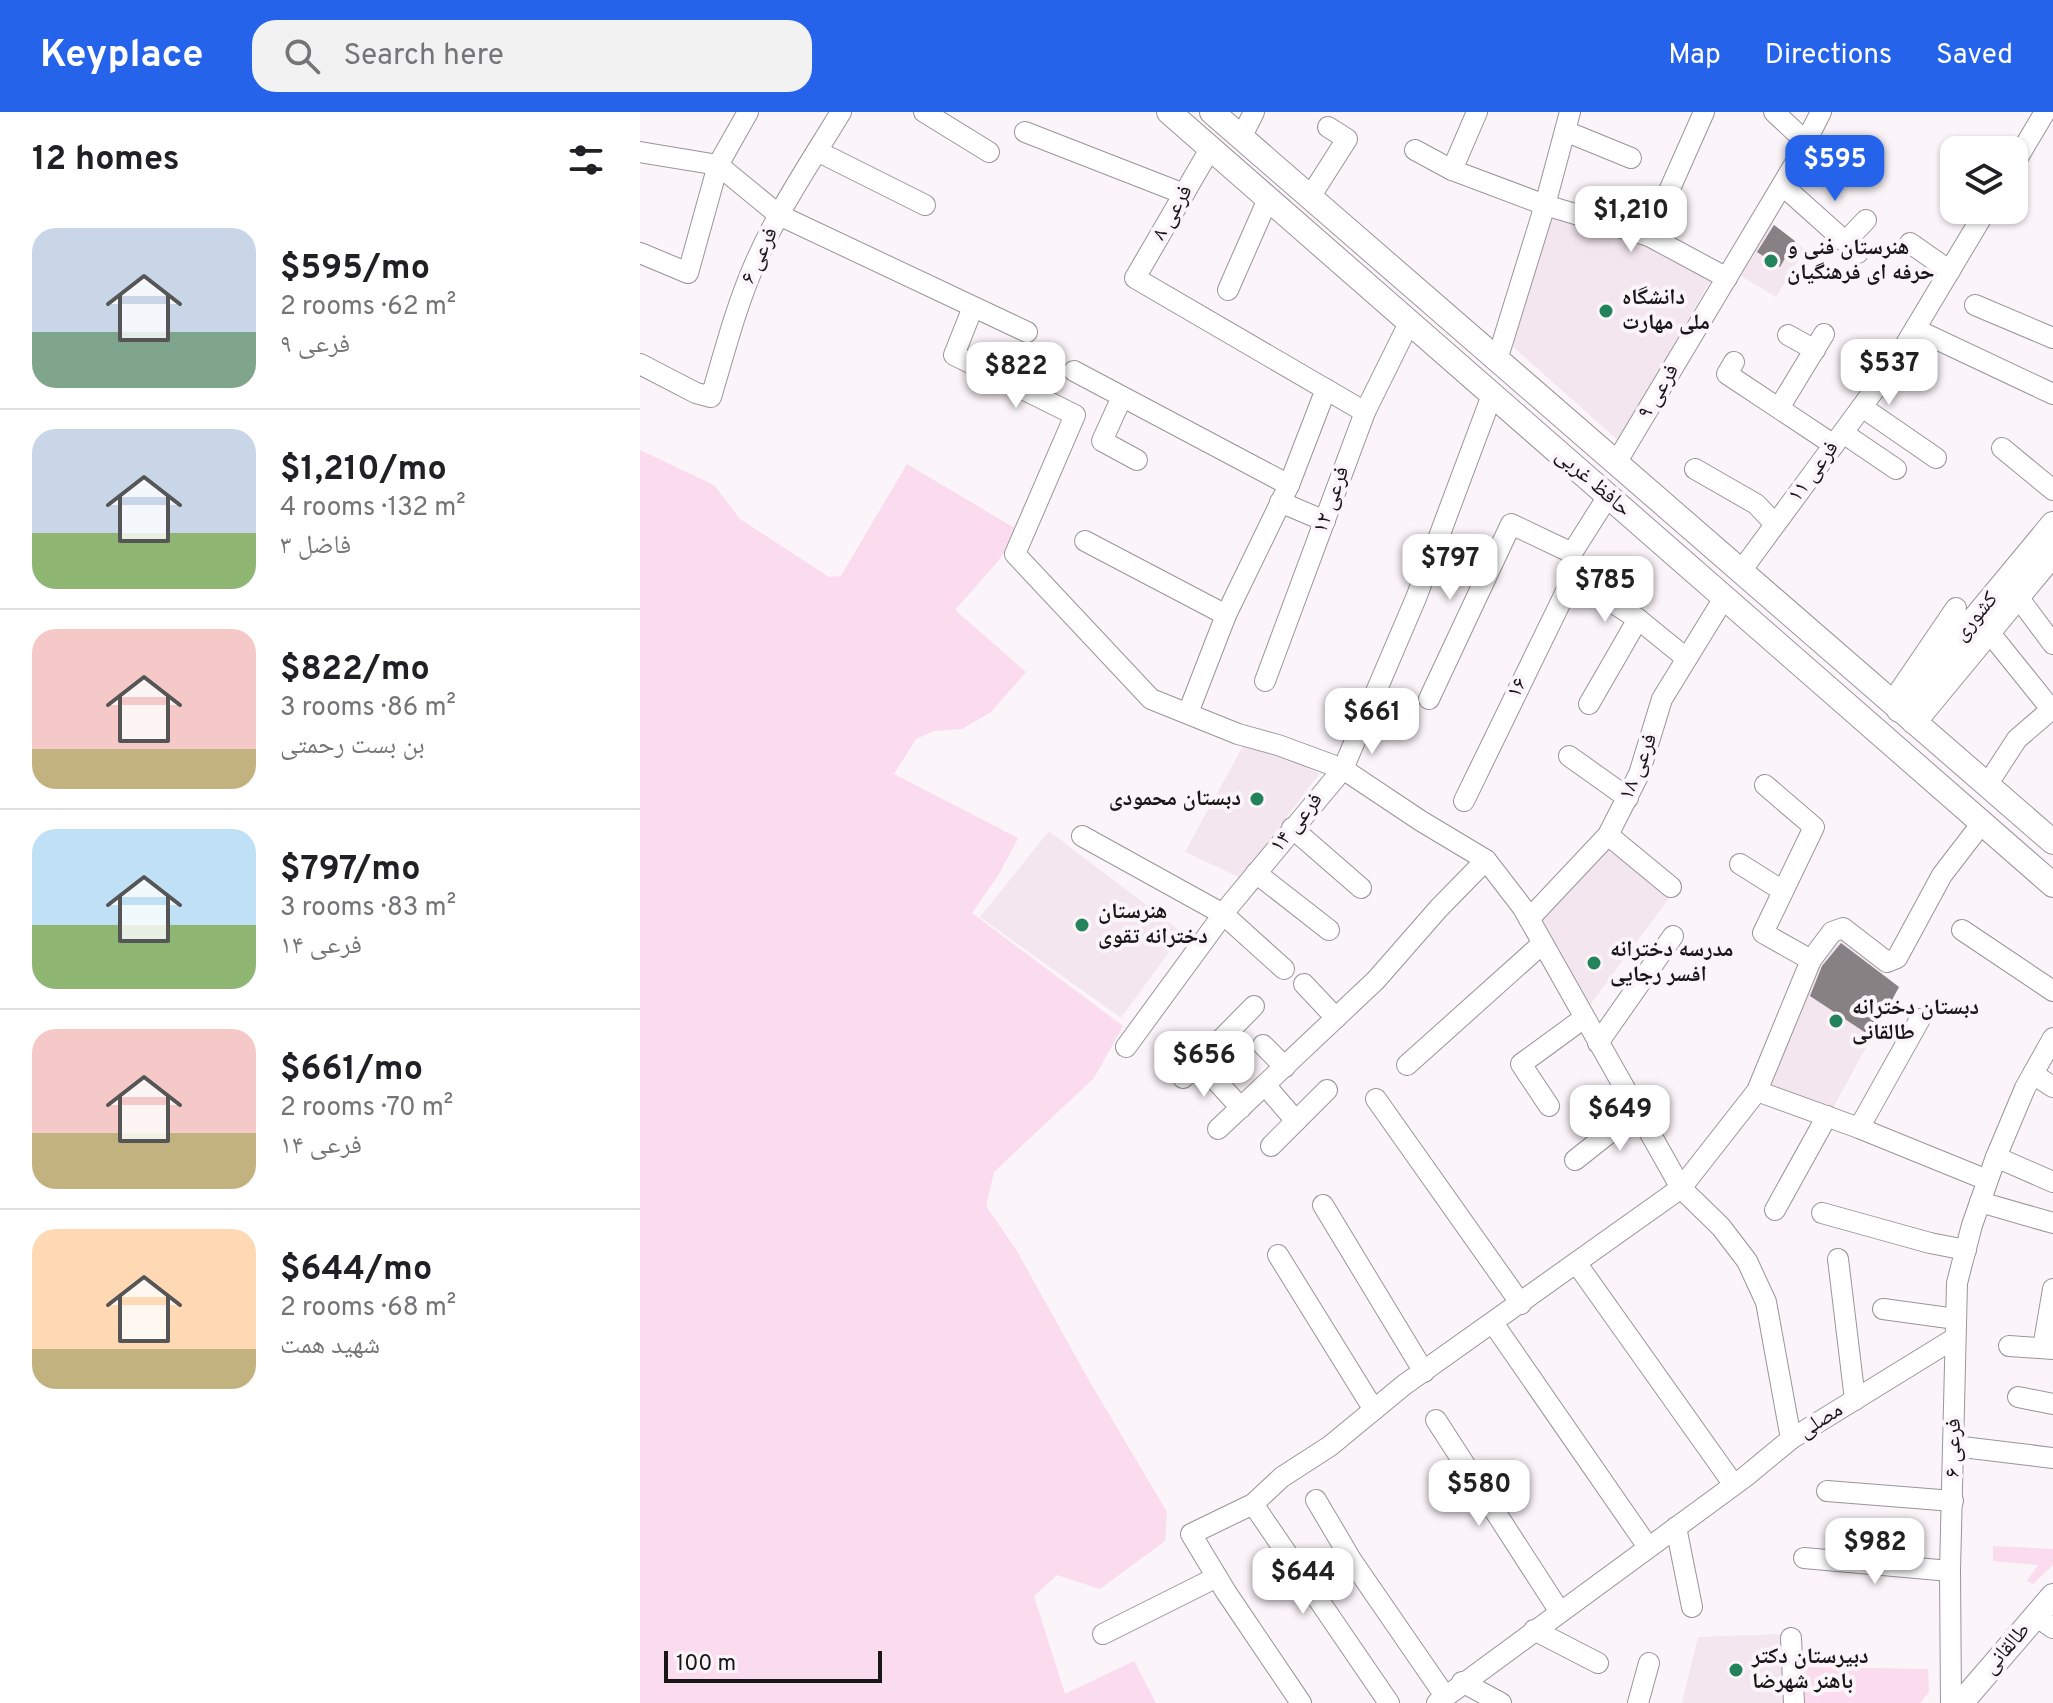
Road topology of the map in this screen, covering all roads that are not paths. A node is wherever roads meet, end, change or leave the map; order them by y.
1 (748, 112) edge
2 (841, 112) edge
3 (924, 112) edge
4 (1169, 112) edge
5 (1212, 112) edge
6 (1254, 112) edge
7 (1477, 112) edge
8 (1704, 112) edge
9 (1774, 112) edge
10 (1841, 112) edge
11 (2045, 112) edge
12 (1567, 121) edge
13 (1328, 127) dead end
14 (1814, 127) edge
15 (1025, 132) dead end
16 (1241, 138) junction
17 (2028, 141) edge
18 (1210, 149) junction
19 (1415, 150) dead end
20 (817, 151) junction
21 (640, 152) edge
22 (989, 152) dead end
23 (1631, 158) dead end
24 (718, 165) junction
25 (1452, 170) junction
26 (1782, 185) junction
27 (1184, 194) junction
28 (1310, 197) junction
29 (1268, 199) junction
30 (925, 205) dead end
31 (1545, 205) junction
32 (779, 215) junction
33 (1336, 219) junction
34 (1866, 220) dead end
35 (1978, 224) edge
36 (1649, 236) junction
37 (1315, 240) junction
38 (1910, 243) dead end
39 (640, 253) edge
40 (1950, 271) junction
41 (1727, 278) junction
42 (1228, 290) dead end
43 (1975, 305) dead end
44 (973, 307) junction
45 (1409, 323) junction
46 (1915, 329) junction
47 (1027, 332) dead end
48 (1788, 335) dead end
49 (2053, 338) edge
50 (1497, 360) junction
51 (1734, 362) dead end
52 (640, 364) edge
53 (1074, 371) dead end
54 (1326, 389) junction
55 (2053, 394) edge
56 (1492, 395) junction
57 (1122, 397) junction
58 (1862, 407) junction
59 (1779, 408) junction
60 (1365, 412) junction
61 (1838, 439) junction
62 (2002, 448) dead end
63 (1936, 458) dead end
64 (1137, 460) dead end
65 (1616, 463) junction
66 (1695, 469) dead end
67 (1896, 469) dead end
68 (2053, 490) edge
69 (1284, 494) junction
70 (1608, 496) junction
71 (1325, 521) junction
72 (1775, 524) junction
73 (2053, 524) edge
74 (1085, 541) dead end
75 (2053, 554) edge
76 (1572, 565) junction
77 (1741, 571) junction
78 (2018, 597) junction
79 (1724, 598) junction
80 (1956, 608) dead end
81 (1226, 615) junction
82 (1638, 619) junction
83 (1989, 632) junction
84 (2053, 644) edge
85 (1686, 658) junction
86 (1845, 661) junction
87 (1265, 681) dead end
88 (1824, 685) junction
89 (1429, 699) dead end
90 (1589, 704) dead end
91 (1896, 706) junction
92 (2052, 708) edge
93 (1855, 712) junction
94 (1188, 713) junction
95 (1569, 756) dead end
96 (1343, 769) junction
97 (1765, 785) dead end
98 (1987, 785) junction
99 (1628, 798) junction
100 (1464, 801) dead end
101 (1982, 823) junction
102 (1292, 828) junction
103 (1608, 835) junction
104 (1082, 836) dead end
105 (2053, 842) edge
106 (1486, 860) junction
107 (1740, 864) dead end
108 (1256, 873) junction
109 (2053, 885) edge
110 (1671, 887) dead end
111 (1361, 888) dead end
112 (1783, 891) junction
113 (1223, 914) junction
114 (1529, 919) junction
115 (1329, 930) dead end
116 (1962, 930) dead end
117 (1673, 936) dead end
118 (1542, 944) junction
119 (1811, 960) junction
120 (1284, 969) dead end
121 (1304, 984) dead end
122 (2053, 991) edge
123 (1254, 1006) dead end
124 (1336, 1018) junction
125 (1584, 1018) junction
126 (1920, 1019) dead end
127 (2053, 1038) edge
128 (1598, 1043) junction
129 (1263, 1045) dead end
130 (1126, 1047) dead end
131 (1199, 1062) junction
132 (1407, 1065) dead end
133 (1285, 1067) junction
134 (2033, 1074) junction
135 (1183, 1078) dead end
136 (1265, 1085) junction
137 (2053, 1087) edge
138 (1327, 1090) dead end
139 (1757, 1091) junction
140 (1376, 1099) dead end
141 (1549, 1106) dead end
142 (1241, 1108) junction
143 (1637, 1111) junction
144 (1827, 1116) junction
145 (1296, 1121) junction
146 (1859, 1128) junction
147 (1218, 1129) dead end
148 (1271, 1146) dead end
149 (1996, 1157) junction
150 (1575, 1160) dead end
151 (1987, 1180) junction
152 (2053, 1182) edge
153 (1681, 1188) junction
154 (1980, 1202) junction
155 (1323, 1205) dead end
156 (1775, 1210) dead end
157 (1822, 1213) dead end
158 (2053, 1223) edge
159 (1966, 1250) junction
160 (1278, 1255) dead end
161 (1838, 1259) dead end
162 (1577, 1264) junction
163 (2053, 1289) edge
164 (1521, 1304) junction
165 (1883, 1309) dead end
166 (1493, 1323) junction
167 (1955, 1328) junction
168 (2009, 1346) dead end
169 (2048, 1348) edge
170 (1424, 1372) junction
171 (2018, 1397) dead end
172 (1855, 1400) junction
173 (2053, 1404) edge
174 (1374, 1410) junction
175 (1436, 1420) dead end
176 (1791, 1439) junction
177 (1954, 1446) junction
178 (2053, 1458) edge
179 (1734, 1485) junction
180 (1827, 1491) dead end
181 (1316, 1500) dead end
182 (1953, 1501) junction
183 (1253, 1504) junction
184 (1676, 1527) junction
185 (1648, 1547) junction
186 (1804, 1558) dead end
187 (1950, 1571) junction
188 (1217, 1577) junction
189 (2053, 1596) edge
190 (1692, 1607) dead end
191 (1560, 1612) junction
192 (2044, 1622) edge
193 (1534, 1630) junction
194 (1103, 1634) dead end
195 (1791, 1638) dead end
196 (1598, 1663) dead end
197 (1649, 1663) dead end
198 (1462, 1682) junction
199 (1441, 1700) edge
200 (1301, 1703) edge
201 (1389, 1703) edge
202 (1501, 1703) edge
203 (1638, 1703) edge
204 (1794, 1703) edge
205 (1951, 1703) edge
206 (1961, 1703) edge

1 - 24 street
2 - 20 street, فرعی ۶
3 - 22 street
4 - 18 main road, حافظ غربی
5 - 16 main road, حافظ غربی
6 - 16 street
7 - 25 street
8 - 36 street
9 - 14 street
10 - 14 street
11 - 17 street
12 - 23 street
12 - 31 street
13 - 28 street
14 - 26 street, فرعی ۹
15 - 27 street
16 - 28 main road, حافظ غربی
18 - 27 street, فرعی ۸
18 - 29 main road, حافظ غربی
19 - 25 street
20 - 30 street
20 - 32 street, فرعی ۶
21 - 24 street
24 - 32 street
24 - 39 street
25 - 31 street
26 - 34 street
26 - 41 street, فرعی ۹
27 - 54 street, فرعی ۸
28 - 33 main road, حافظ غربی
29 - 37 main road, حافظ غربی
29 - 42 street
31 - 36 street
31 - 50 street
32 - 44 street
32 - 52 street, فرعی ۶
33 - 37 main road
33 - 50 main road, حافظ غربی
35 - 40 street, فرعی ۱۱
36 - 41 street
37 - 45 main road, حافظ غربی
38 - 40 street
40 - 46 street, فرعی ۱۱
41 - 65 street, فرعی ۹
43 - 49 street
44 - 47 street
44 - 94 street
45 - 56 main road, حافظ غربی
45 - 60 street, فرعی ۱۲
46 - 55 street
46 - 58 street, فرعی ۱۱
48 - 59 street
50 - 65 main road, حافظ غربی
51 - 59 street
53 - 57 street
54 - 60 street
54 - 69 street
56 - 70 main road, حافظ غربی
56 - 96 street, فرعی ۱۴
57 - 64 street
57 - 69 street
58 - 61 street, فرعی ۱۱
58 - 63 street
59 - 61 street
60 - 71 street, فرعی ۱۲
61 - 67 street
61 - 72 street, فرعی ۱۱
62 - 68 street
65 - 77 main road, حافظ غربی
66 - 72 street
69 - 71 street
69 - 81 street
70 - 76 street, ۱۶
70 - 79 main road, حافظ غربی
71 - 87 street, فرعی ۱۲
72 - 77 street, فرعی ۱۱
73 - 91 main road, کشوری
74 - 81 street
75 - 78 main road, کشوری
76 - 82 street
76 - 89 street
76 - 100 street, ۱۶
77 - 86 main road, حافظ غربی
78 - 83 main road, کشوری
78 - 84 street
79 - 85 street, فرعی ۱۸
79 - 88 main road, حافظ غربی
80 - 91 street
81 - 94 street
82 - 85 street
82 - 90 street
83 - 91 main road, کشوری
83 - 92 street
85 - 99 street, فرعی ۱۸
86 - 88 main road
86 - 91 main road, حافظ غربی
88 - 93 main road, حافظ غربی
91 - 93 main road
91 - 98 main road, حافظ غربی
92 - 98 street
93 - 101 main road, حافظ غربی
94 - 96 street
95 - 99 street
96 - 102 street, فرعی ۱۴
96 - 106 street
97 - 112 street
98 - 105 main road, حافظ غربی
99 - 103 street, فرعی ۱۸
101 - 109 main road, حافظ غربی
101 - 119 street
102 - 108 street, فرعی ۱۴
102 - 111 street
103 - 110 street
103 - 114 street, فرعی ۱۸
104 - 113 street
106 - 114 street
106 - 124 street
107 - 112 street
108 - 113 street, فرعی ۱۴
108 - 115 street
112 - 119 street
113 - 120 street
113 - 130 street, فرعی ۱۴
114 - 118 street
116 - 122 street
117 - 128 street
118 - 125 street
118 - 132 street
119 - 139 street
121 - 124 street
123 - 131 street
124 - 133 street
125 - 128 street
125 - 141 street
126 - 146 street
127 - 134 street
128 - 143 street
129 - 133 street
131 - 135 street
131 - 142 street
133 - 136 street
134 - 137 street
134 - 149 street
136 - 142 street
136 - 145 street
138 - 145 street
139 - 144 street
139 - 153 street
140 - 164 street
142 - 147 street
143 - 150 street
143 - 153 street
144 - 146 street
144 - 156 street
145 - 148 street
146 - 151 street
149 - 151 street
149 - 152 street
151 - 154 street
153 - 162 street
153 - 176 street
154 - 158 street
154 - 159 street
155 - 170 street
157 - 159 street
159 - 167 street
160 - 174 street
161 - 172 street
162 - 164 street
162 - 179 street
163 - 169 street
164 - 166 street
165 - 167 street
166 - 170 street
166 - 185 street
167 - 172 street, مصلی
167 - 177 street, فرعی ۶
168 - 169 street
170 - 174 street
171 - 173 street
172 - 176 street, مصلی
174 - 183 street
175 - 191 street
176 - 179 street, مصلی
177 - 178 street
177 - 182 street, فرعی ۶
179 - 184 street, مصلی
180 - 182 street
181 - 199 street
182 - 187 street, فرعی ۶
183 - 188 street
183 - 201 street
184 - 185 street, مصلی
184 - 190 street
185 - 191 street, مصلی
186 - 187 street
187 - 205 street, فرعی ۶
188 - 194 street
188 - 200 street
189 - 192 main road, طالقانی
191 - 193 street, مصلی
192 - 206 main road, طالقانی
193 - 196 street
193 - 198 street, مصلی
195 - 204 street
197 - 203 street
198 - 199 street, مصلی
198 - 202 street

